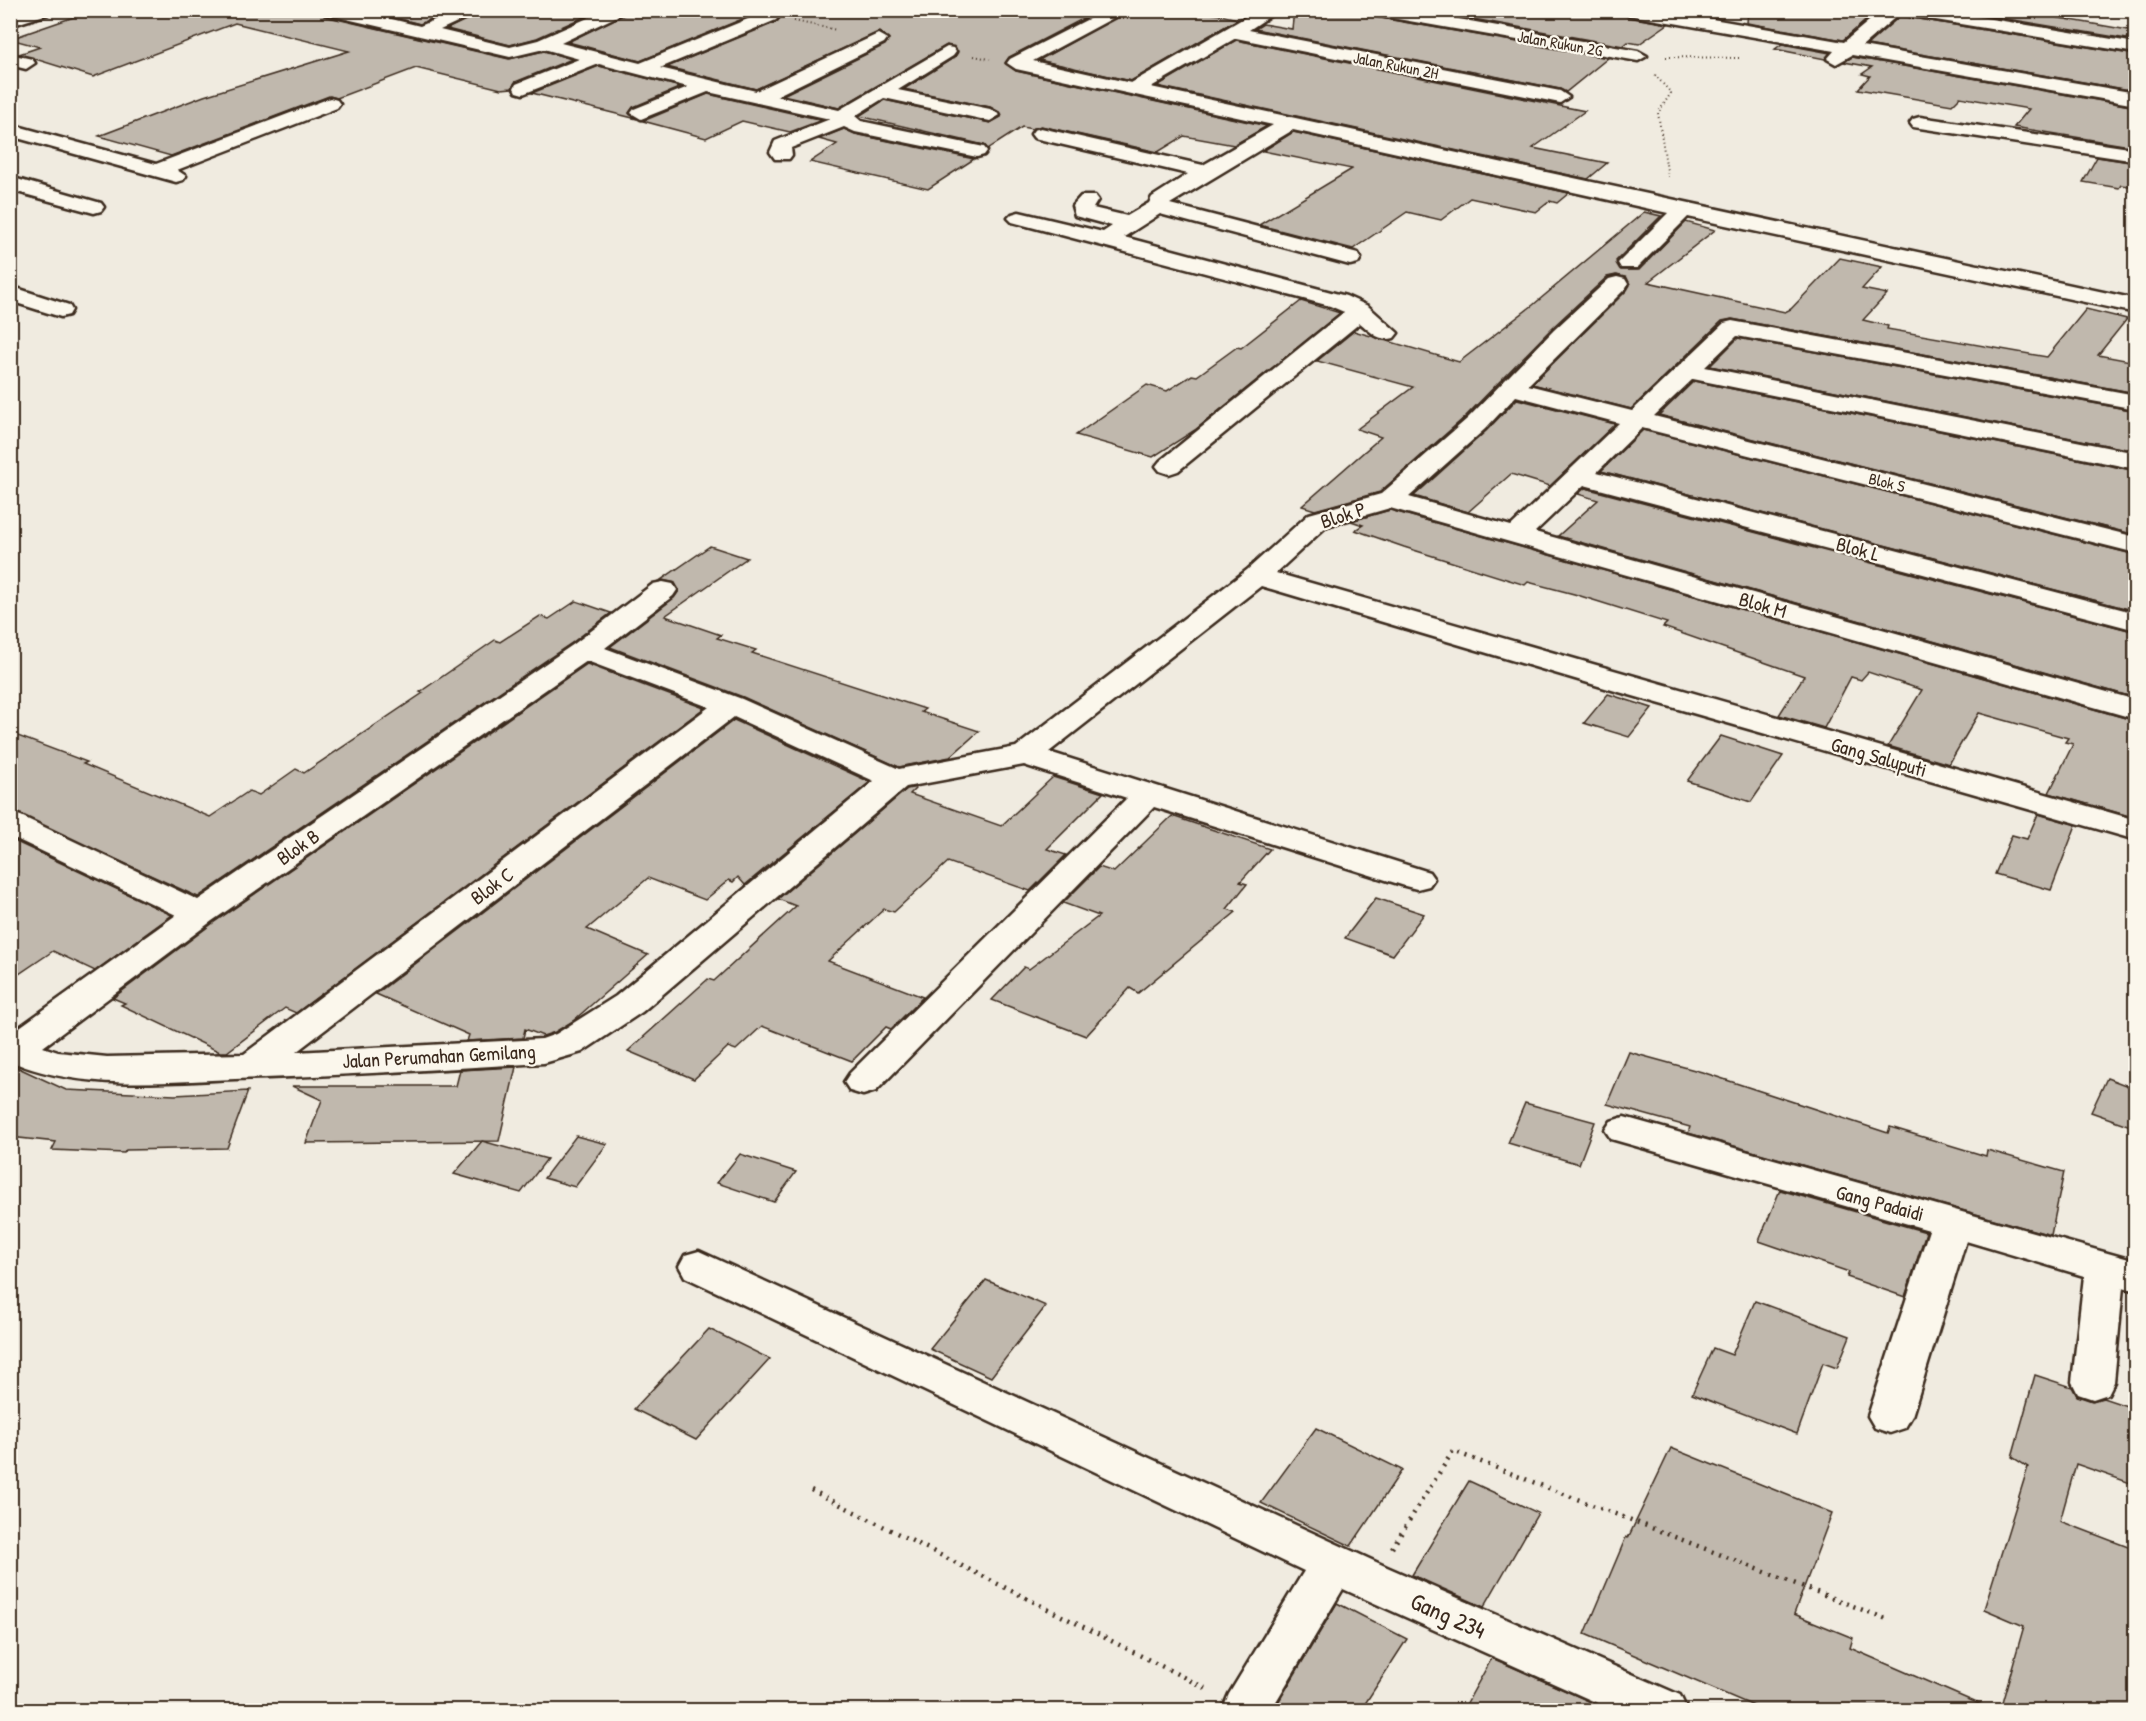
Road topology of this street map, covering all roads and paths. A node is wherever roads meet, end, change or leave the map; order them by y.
1 (42, 10) edge
2 (331, 10) edge
3 (475, 10) edge
4 (622, 10) edge
5 (767, 10) edge
6 (1120, 10) edge
7 (1271, 10) edge
8 (1376, 10) edge
9 (1628, 10) edge
10 (1894, 10) edge
11 (1902, 10) edge
12 (10, 21) edge
13 (420, 32) junction
14 (1233, 32) junction
15 (878, 39) dead end
16 (544, 44) junction
17 (2136, 48) edge
18 (947, 52) joint
19 (1842, 54) junction
20 (1638, 56) joint
21 (597, 58) junction
22 (1016, 63) junction
23 (643, 69) junction
24 (706, 86) junction
25 (524, 88) dead end
26 (1134, 89) junction
27 (881, 92) junction
28 (1560, 97) dead end
29 (757, 98) junction
30 (2136, 99) edge
31 (330, 104) dead end
32 (641, 113) dead end
33 (990, 115) dead end
34 (836, 116) junction
35 (1291, 123) junction
36 (1920, 123) dead end
37 (10, 130) edge
38 (1041, 134) dead end
39 (976, 151) dead end
40 (782, 155) dead end
41 (2136, 155) edge
42 (156, 171) junction
43 (1206, 172) junction
44 (186, 179) dead end
45 (10, 183) edge
46 (1088, 200) dead end
47 (1160, 205) junction
48 (94, 207) dead end
49 (1677, 209) junction
50 (1019, 218) dead end
51 (1129, 223) junction
52 (1106, 239) junction
53 (1350, 258) dead end
54 (10, 293) edge
55 (2136, 306) edge
56 (1754, 308) dead end
57 (61, 310) dead end
58 (1360, 311) junction
59 (1732, 328) junction
60 (1386, 333) dead end
61 (1687, 371) junction
62 (1512, 388) junction
63 (2136, 402) edge
64 (1639, 418) junction
65 (2136, 461) edge
66 (1169, 466) dead end
67 (1581, 476) junction
68 (1390, 500) junction
69 (1516, 536) junction
70 (2136, 545) edge
71 (1257, 576) junction
72 (663, 590) dead end
73 (2136, 622) edge
74 (584, 650) junction
75 (732, 705) junction
76 (2136, 710) edge
77 (1026, 755) junction
78 (896, 779) junction
79 (1148, 795) junction
80 (10, 823) edge
81 (2136, 830) edge
82 (1416, 879) dead end
83 (200, 914) junction
84 (13, 1048) edge
85 (252, 1067) junction
86 (863, 1082) dead end
87 (1624, 1130) dead end
88 (1952, 1222) junction
89 (699, 1266) dead end
90 (2120, 1272) edge
91 (2092, 1382) dead end
92 (1890, 1416) dead end
93 (811, 1490) dead end
94 (1352, 1572) junction
95 (1889, 1620) dead end
96 (1246, 1708) joint
97 (1663, 1710) edge

1 - 12 street
2 - 13 street
3 - 13 street
4 - 16 street
5 - 23 street
6 - 22 street
7 - 14 street
8 - 20 street, Jalan Rukun 2G
9 - 19 street
10 - 19 street
11 - 17 street
13 - 16 street
14 - 26 street
14 - 28 street, Jalan Rukun 2H
15 - 29 street
16 - 21 street
18 - 22 path
18 - 27 street
19 - 30 street
20 - 49 path
21 - 23 street
21 - 25 street
22 - 26 street
23 - 24 street
24 - 29 street
24 - 32 street
26 - 35 street
27 - 33 street
27 - 34 street
29 - 34 street
31 - 42 street
34 - 39 street
34 - 40 street
35 - 43 street
35 - 49 street
36 - 41 street
37 - 42 street
38 - 43 street
42 - 44 street
43 - 47 street
45 - 48 street
46 - 51 street
47 - 51 street
47 - 53 street
49 - 55 street
49 - 62 street, Blok P
50 - 52 street
51 - 52 street
52 - 58 street
54 - 57 street
56 - 59 street
58 - 60 street
58 - 66 street
59 - 61 street
59 - 63 street
61 - 64 street
61 - 65 street
62 - 64 street, Blok S
62 - 68 street, Blok P
64 - 67 street
64 - 70 street, Blok S
67 - 69 street
67 - 73 street, Blok L
68 - 69 street, Blok M
68 - 71 street, Blok P
69 - 76 street, Blok M
71 - 77 street, Blok P
71 - 81 street, Gang Saluputi
72 - 74 street, Blok B
74 - 75 street
74 - 83 street, Blok B
75 - 78 street
75 - 85 street, Blok C
77 - 78 street, Jalan Perumahan Gemilang
77 - 79 street
78 - 85 street, Jalan Perumahan Gemilang
79 - 82 street
79 - 86 street
80 - 83 street
83 - 84 street, Blok B
84 - 85 street, Jalan Perumahan Gemilang
87 - 88 street, Gang Padaidi
88 - 90 street, Gang Padaidi
88 - 92 street
89 - 94 street, Gang 234
90 - 91 street
93 - 96 path
94 - 95 path
94 - 96 street
94 - 97 street, Gang 234

